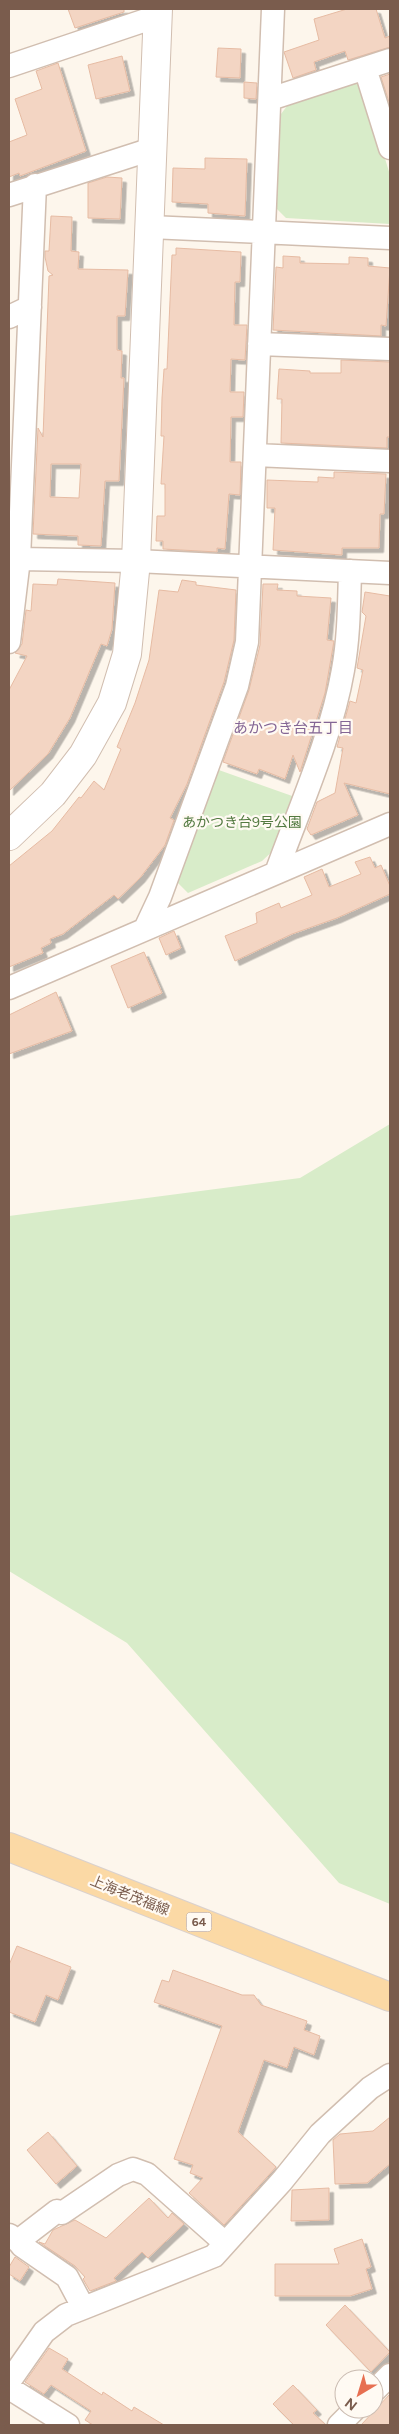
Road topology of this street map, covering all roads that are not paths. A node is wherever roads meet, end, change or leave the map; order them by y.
1 (273, 9) edge
2 (158, 12) edge
3 (390, 60) edge
4 (9, 66) edge
5 (365, 68) junction
6 (270, 99) junction
7 (390, 148) edge
8 (152, 149) junction
9 (35, 186) junction
10 (9, 194) edge
11 (150, 227) junction
12 (264, 233) junction
13 (390, 238) edge
14 (30, 306) junction
15 (9, 317) edge
16 (260, 344) junction
17 (390, 349) edge
18 (17, 436) edge
19 (255, 455) junction
20 (390, 461) edge
21 (19, 559) junction
22 (136, 561) junction
23 (251, 566) junction
24 (350, 571) junction
25 (390, 573) edge
26 (9, 642) edge
27 (390, 824) edge
28 (9, 836) edge
29 (276, 873) junction
30 (145, 929) junction
31 (9, 988) edge
32 (9, 1847) edge
33 (390, 1997) edge
34 (388, 2082) edge
35 (14, 2238) edge
36 (226, 2243) junction
37 (83, 2307) junction
38 (9, 2382) edge
39 (9, 2388) edge
40 (68, 2425) edge

1 - 6 street
2 - 4 street
2 - 8 street
3 - 5 street
5 - 6 street
5 - 7 street
6 - 12 street
8 - 9 street
8 - 11 street
9 - 10 street
9 - 14 street
11 - 12 street
11 - 22 street
12 - 13 street
12 - 16 street
14 - 15 street
14 - 18 street
16 - 17 street
16 - 19 street
18 - 21 street
19 - 20 street
19 - 23 street
21 - 22 street
21 - 26 street
22 - 23 street
22 - 28 street
23 - 24 street
23 - 30 street
24 - 25 street
24 - 29 street
27 - 29 street
29 - 30 street
30 - 31 street
32 - 33 main road, 上海老茂福線 / 64
34 - 36 street
35 - 36 street
35 - 37 street
36 - 37 street
37 - 38 street
39 - 40 street

